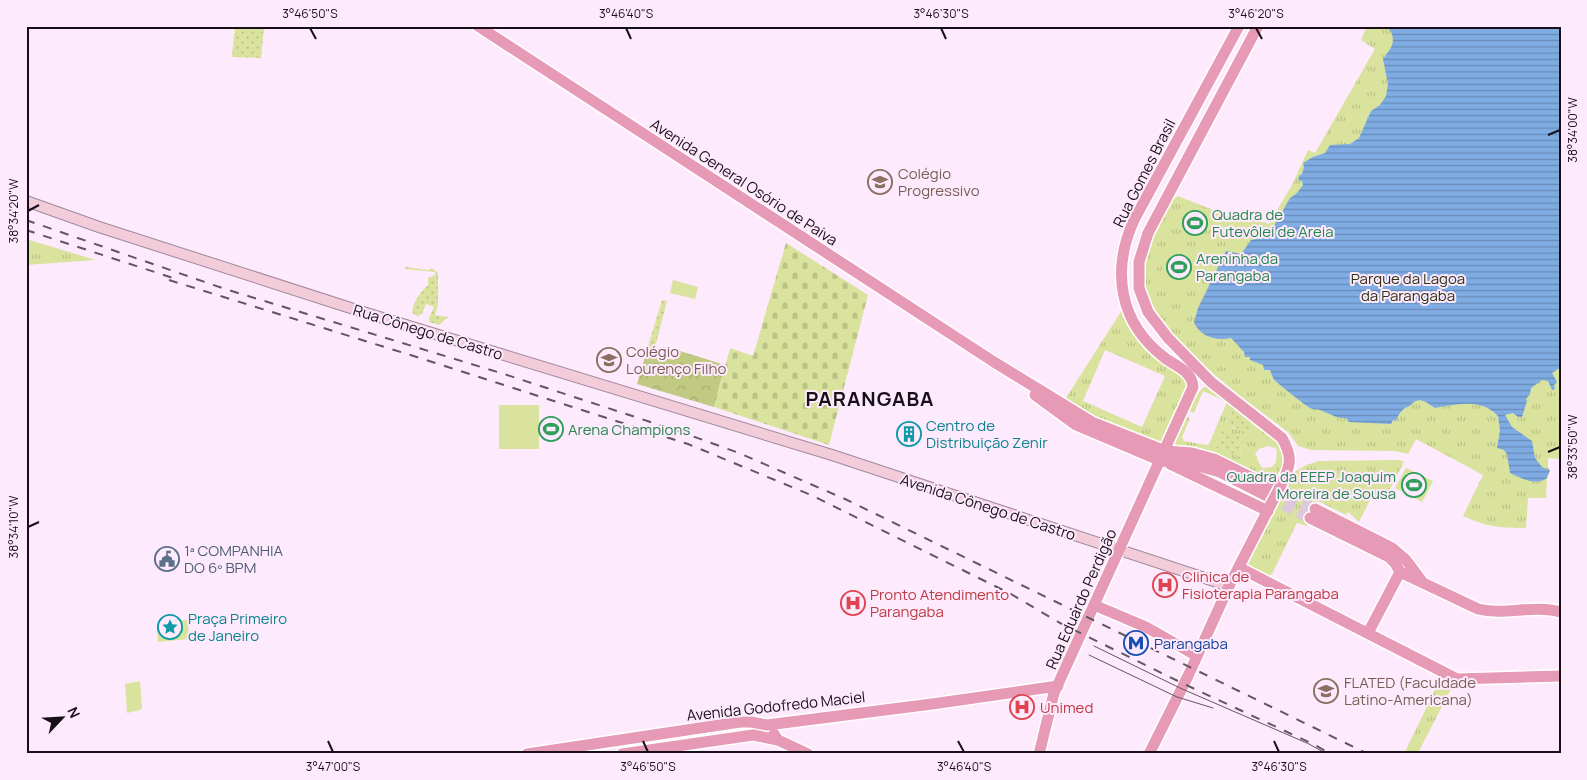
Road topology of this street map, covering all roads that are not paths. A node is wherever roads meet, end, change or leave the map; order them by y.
1 (478, 26) edge
2 (1239, 26) edge
3 (1258, 26) edge
4 (26, 201) edge
5 (1211, 382) junction
6 (1194, 387) junction
7 (832, 455) joint
8 (1164, 456) junction
9 (1272, 497) junction
10 (1119, 550) junction
11 (1240, 568) junction
12 (1400, 572) junction
13 (1422, 582) junction
14 (1229, 586) junction
15 (1094, 605) junction
16 (1561, 612) edge
17 (1368, 633) junction
18 (1197, 656) junction
19 (1561, 676) edge
20 (1058, 686) junction
21 (767, 725) junction
22 (778, 740) junction
23 (596, 748) edge
24 (527, 754) edge
25 (622, 754) edge
26 (808, 754) edge
27 (1039, 754) edge
28 (1149, 754) edge

1 - 8 main road, Avenida General Osório de Paiva
2 - 6 main road, Rua Gomes Brasil
3 - 5 main road, Rua Gomes Brasil
4 - 7 main road, Rua Cônego de Castro
5 - 6 main road
5 - 9 main road, Rua Gomes Brasil
6 - 8 main road
7 - 10 main road, Avenida Cônego de Castro
8 - 9 main road
8 - 9 main road, Avenida General Osório de Paiva
8 - 10 main road, Rua Eduardo Perdigão
9 - 11 main road
10 - 14 main road, Avenida Cônego de Castro
10 - 15 main road, Rua Eduardo Perdigão
11 - 14 main road
11 - 17 main road
12 - 13 main road
12 - 13 main road
12 - 17 main road
13 - 16 main road
14 - 18 main road
15 - 18 main road
15 - 20 main road, Rua Eduardo Perdigão
17 - 19 main road
18 - 28 main road
20 - 21 main road, Avenida Godofredo Maciel
20 - 27 main road, Rua Eduardo Perdigão
21 - 22 main road
21 - 23 main road, Avenida Godofredo Maciel
22 - 25 main road, Avenida Godofredo Maciel
22 - 26 main road, Avenida Godofredo Maciel
23 - 24 main road, Avenida Godofredo Maciel

